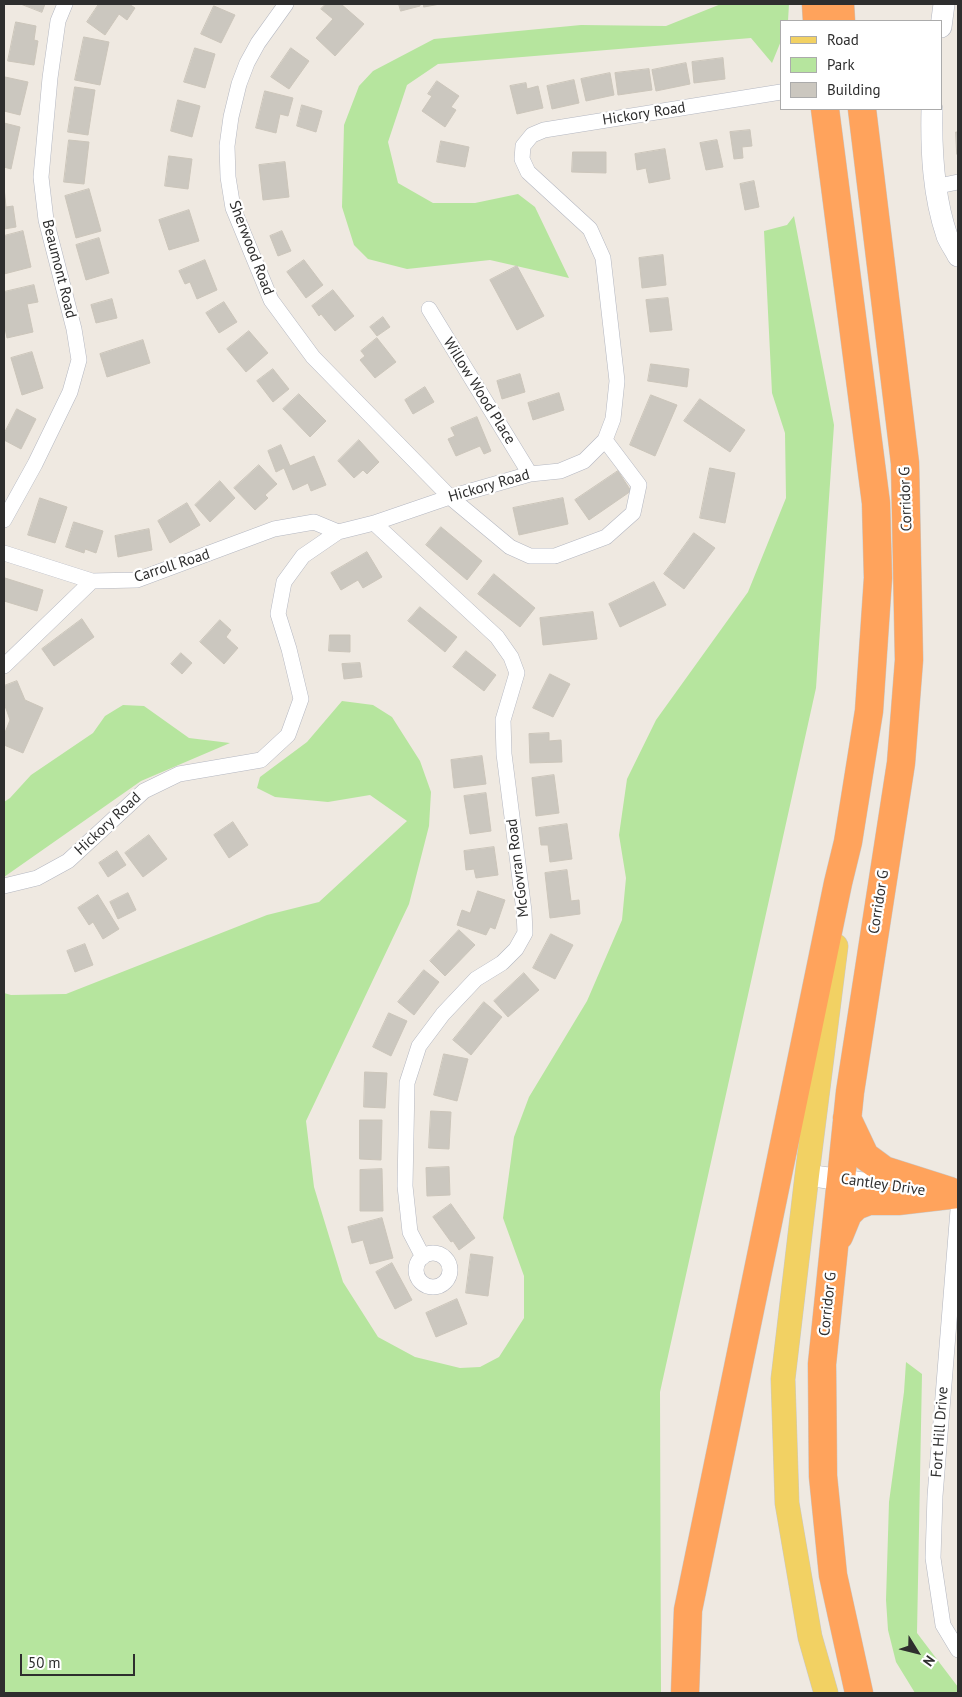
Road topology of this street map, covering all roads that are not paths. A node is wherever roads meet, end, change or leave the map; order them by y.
1 (66, 4) edge
2 (286, 4) edge
3 (816, 4) edge
4 (840, 4) edge
5 (855, 4) edge
6 (944, 4) edge
7 (818, 20) edge
8 (841, 20) edge
9 (855, 20) edge
10 (942, 20) edge
11 (780, 92) edge
12 (825, 110) edge
13 (862, 110) edge
14 (932, 110) edge
15 (958, 182) edge
16 (934, 187) junction
17 (958, 256) edge
18 (429, 309) dead end
19 (605, 440) junction
20 (530, 474) junction
21 (450, 497) junction
22 (4, 520) edge
23 (374, 523) junction
24 (338, 532) junction
25 (4, 553) edge
26 (92, 581) junction
27 (4, 666) edge
28 (848, 842) junction
29 (4, 886) edge
30 (847, 1118) junction
31 (807, 1175) junction
32 (840, 1180) junction
33 (958, 1194) edge
34 (958, 1210) edge
35 (423, 1257) dead end
36 (831, 1270) junction
37 (958, 1650) edge
38 (685, 1693) edge
39 (826, 1693) edge
40 (860, 1693) edge

1 - 22 street, Beaumont Road
2 - 21 street, Sherwood Road
3 - 7 highway
4 - 8 highway
5 - 9 highway
6 - 10 street
11 - 19 street, Hickory Road
12 - 28 highway, Corridor G
13 - 30 highway, Corridor G
14 - 16 street
15 - 16 street
16 - 17 street
18 - 20 street, Willow Wood Place
19 - 20 street, Hickory Road
19 - 21 street, Sherwood Road
20 - 21 street, Hickory Road
21 - 23 street, Hickory Road
23 - 24 street, Hickory Road
23 - 35 street, McGovran Road
24 - 26 street, Carroll Road
24 - 29 street, Hickory Road
25 - 26 street, Carroll Road
26 - 27 street
28 - 31 main road
28 - 38 highway, Corridor G
30 - 32 highway, Corridor G
30 - 33 highway
31 - 32 street, Cantley Drive
31 - 39 main road
32 - 33 street, Cantley Drive
32 - 36 highway, Corridor G
33 - 36 highway
34 - 37 street, Fort Hill Drive
36 - 40 highway, Corridor G

